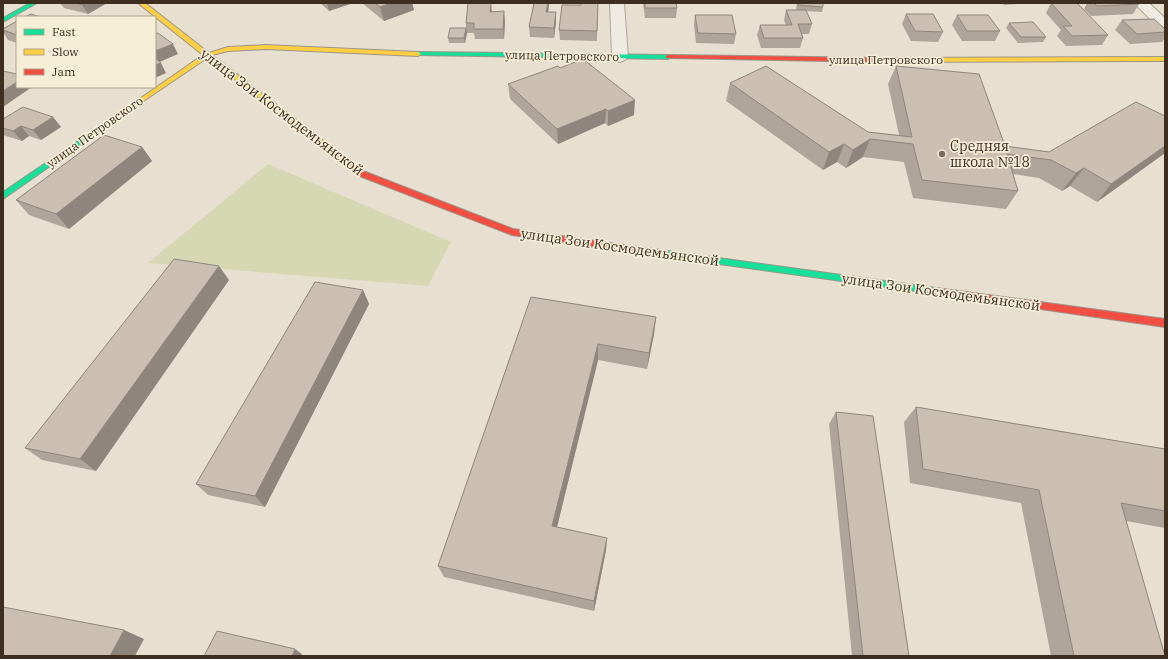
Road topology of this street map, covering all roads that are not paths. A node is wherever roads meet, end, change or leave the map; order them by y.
1 (34, 3) edge
2 (141, 3) edge
3 (617, 3) edge
4 (1141, 3) edge
5 (3, 20) edge
6 (1165, 26) edge
7 (206, 56) junction
8 (620, 56) junction
9 (1165, 60) edge
10 (3, 196) edge
11 (1165, 323) edge

1 - 5 street
2 - 7 street, улица Зои Космодемьянской
3 - 8 street
4 - 6 street
7 - 8 street, улица Петровского
7 - 10 street, улица Петровского
7 - 11 street, улица Зои Космодемьянской
8 - 9 street, улица Петровского

